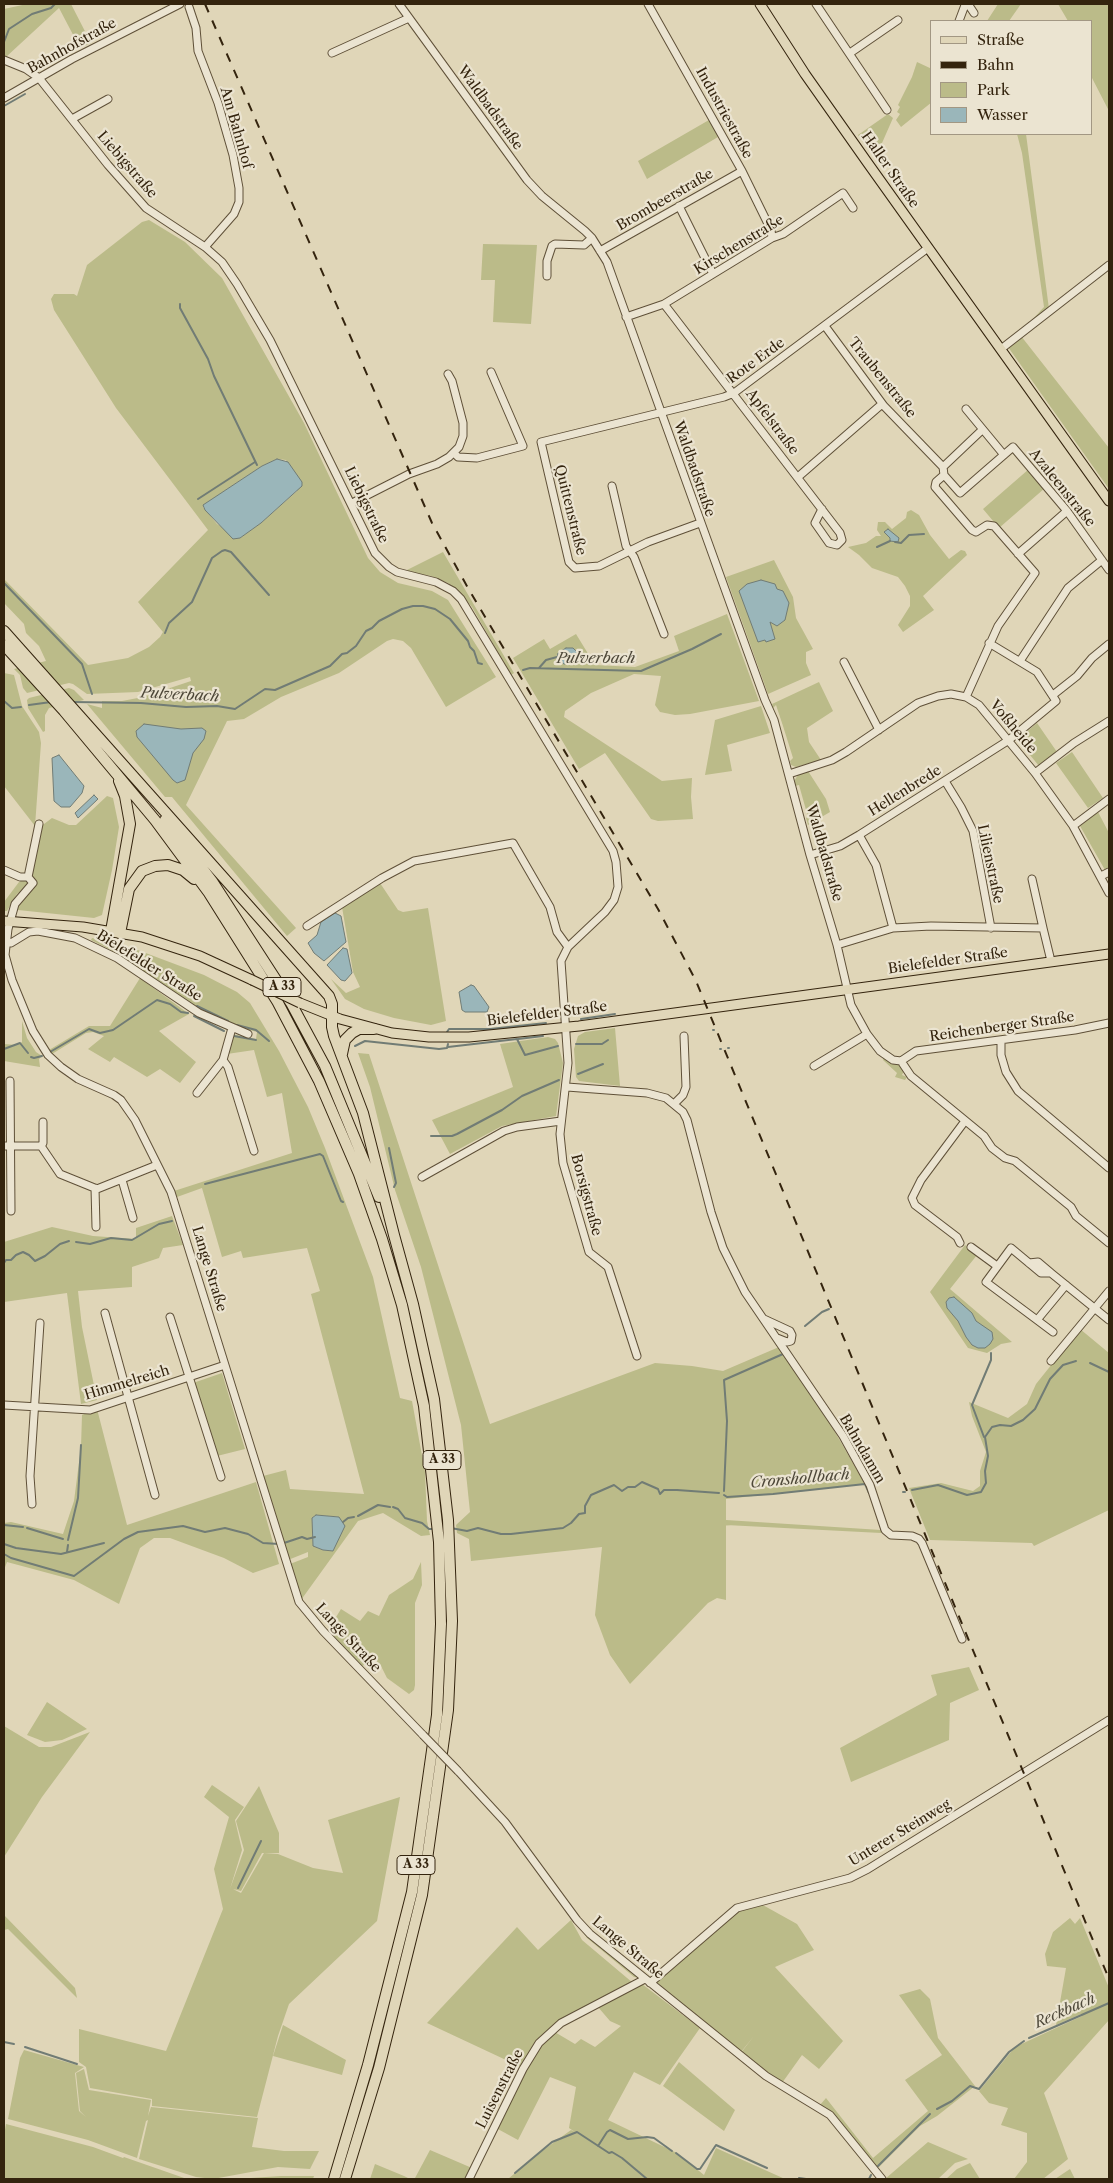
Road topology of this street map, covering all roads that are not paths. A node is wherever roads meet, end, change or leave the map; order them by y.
1 (180, 4) edge
2 (399, 4) edge
3 (648, 4) edge
4 (760, 4) edge
5 (816, 4) edge
6 (968, 4) edge
7 (189, 7) dead end
8 (974, 13) dead end
9 (409, 18) junction
10 (898, 20) dead end
11 (959, 20) edge
12 (332, 53) dead end
13 (850, 53) junction
14 (4, 60) edge
15 (39, 78) junction
16 (4, 98) edge
17 (108, 98) dead end
18 (888, 110) dead end
19 (72, 119) junction
20 (742, 171) junction
21 (679, 206) junction
22 (853, 208) dead end
23 (592, 238) junction
24 (772, 238) junction
25 (205, 247) junction
26 (928, 248) junction
27 (600, 251) junction
28 (1109, 265) edge
29 (713, 274) junction
30 (547, 276) dead end
31 (664, 304) junction
32 (626, 317) junction
33 (825, 326) junction
34 (1001, 349) junction
35 (491, 372) dead end
36 (448, 374) dead end
37 (734, 393) junction
38 (882, 404) junction
39 (966, 409) dead end
40 (661, 412) junction
41 (982, 430) junction
42 (541, 442) joint
43 (454, 453) junction
44 (1004, 455) junction
45 (943, 471) junction
46 (798, 478) junction
47 (612, 486) dead end
48 (1109, 501) edge
49 (352, 503) junction
50 (822, 509) junction
51 (1067, 511) junction
52 (700, 523) junction
53 (630, 551) junction
54 (1018, 554) junction
55 (1102, 560) junction
56 (1109, 570) edge
57 (4, 631) edge
58 (664, 634) dead end
59 (989, 643) junction
60 (1109, 644) edge
61 (4, 645) edge
62 (1020, 661) junction
63 (844, 662) dead end
64 (27, 663) junction
65 (1052, 695) junction
66 (966, 697) junction
67 (69, 709) junction
68 (1109, 721) edge
69 (879, 730) junction
70 (1009, 740) junction
71 (100, 753) junction
72 (123, 766) junction
73 (1035, 773) junction
74 (789, 774) junction
75 (945, 781) junction
76 (1109, 800) edge
77 (38, 824) dead end
78 (1073, 826) junction
79 (859, 835) junction
80 (810, 855) junction
81 (4, 870) edge
82 (1109, 872) edge
83 (28, 876) junction
84 (1101, 876) junction
85 (1032, 879) dead end
86 (209, 893) junction
87 (1109, 894) edge
88 (7, 921) edge
89 (307, 926) dead end
90 (893, 928) junction
91 (991, 928) junction
92 (1043, 928) junction
93 (116, 932) junction
94 (5, 943) junction
95 (837, 944) junction
96 (568, 947) junction
97 (1109, 954) edge
98 (1051, 961) junction
99 (847, 988) junction
100 (331, 1016) junction
101 (1109, 1023) edge
102 (566, 1027) junction
103 (232, 1028) junction
104 (374, 1029) junction
105 (248, 1034) dead end
106 (867, 1034) junction
107 (684, 1036) dead end
108 (1001, 1041) junction
109 (342, 1054) junction
110 (223, 1060) junction
111 (902, 1061) junction
112 (814, 1066) dead end
113 (10, 1081) dead end
114 (566, 1087) junction
115 (197, 1093) dead end
116 (674, 1104) junction
117 (966, 1121) junction
118 (43, 1122) dead end
119 (561, 1122) junction
120 (7, 1146) edge
121 (41, 1146) junction
122 (254, 1151) dead end
123 (157, 1165) junction
124 (1109, 1168) edge
125 (422, 1177) dead end
126 (122, 1180) junction
127 (95, 1188) junction
128 (11, 1210) dead end
129 (133, 1218) dead end
130 (96, 1227) dead end
131 (394, 1235) junction
132 (960, 1243) dead end
133 (1109, 1243) edge
134 (971, 1247) dead end
135 (997, 1266) junction
136 (1066, 1285) junction
137 (1109, 1291) edge
138 (1095, 1308) junction
139 (105, 1313) dead end
140 (170, 1317) dead end
141 (763, 1319) junction
142 (1037, 1320) junction
143 (1109, 1320) edge
144 (40, 1323) dead end
145 (1053, 1332) dead end
146 (776, 1338) junction
147 (637, 1356) dead end
148 (1052, 1360) dead end
149 (225, 1365) junction
150 (189, 1377) junction
151 (127, 1397) junction
152 (4, 1405) edge
153 (35, 1408) junction
154 (221, 1477) dead end
155 (155, 1495) dead end
156 (32, 1504) dead end
157 (443, 1520) junction
158 (444, 1542) junction
159 (962, 1638) dead end
160 (1109, 1720) edge
161 (647, 1981) junction
162 (334, 2179) edge
163 (345, 2179) edge
164 (469, 2179) edge
165 (882, 2179) edge

1 - 15 street, Bahnhofstraße
2 - 9 street, Waldbadstraße
3 - 20 street, Industriestraße
4 - 26 main road, Haller Straße
5 - 13 street
6 - 8 street
6 - 11 street
7 - 25 street, Am Bahnhof
9 - 12 street
9 - 23 street, Waldbadstraße
10 - 13 street
13 - 18 street
14 - 15 street
15 - 16 street, Bahnhofstraße
15 - 19 street, Liebigstraße
17 - 19 street
19 - 25 street, Liebigstraße
20 - 21 street, Brombeerstraße
20 - 24 street, Industriestraße
21 - 27 street, Brombeerstraße
21 - 29 street
22 - 24 street, Kirschenstraße
23 - 27 street, Waldbadstraße
23 - 30 street
24 - 29 street, Kirschenstraße
25 - 49 street, Liebigstraße
26 - 33 street, Rote Erde
26 - 34 main road, Haller Straße
27 - 32 street, Waldbadstraße
28 - 34 street
29 - 31 street, Kirschenstraße
31 - 32 street, Kirschenstraße
31 - 37 street, Apfelstraße
32 - 40 street, Waldbadstraße
33 - 37 street, Rote Erde
33 - 38 street, Traubenstraße
34 - 48 main road, Haller Straße
35 - 43 street
36 - 43 street
37 - 40 street, Rote Erde
37 - 46 street, Apfelstraße
38 - 45 street, Traubenstraße
38 - 46 street
39 - 41 street
40 - 42 street, Rote Erde
40 - 52 street, Waldbadstraße
41 - 44 street
41 - 45 street
42 - 53 street, Quittenstraße
43 - 49 street
44 - 45 street, Traubenstraße
44 - 51 street, Azaleenstraße
45 - 54 street
46 - 50 street, Apfelstraße
47 - 53 street
49 - 96 street, Liebigstraße
50 - 50 street, Apfelstraße
51 - 54 street
51 - 55 street, Azaleenstraße
52 - 53 street, Quittenstraße
52 - 74 street, Waldbadstraße
53 - 58 street
54 - 59 street
55 - 56 street, Azaleenstraße
55 - 62 street
57 - 64 highway, A 33
59 - 62 street
59 - 66 street
60 - 65 street
61 - 64 highway, A 33
62 - 65 street
63 - 69 street
64 - 67 highway, A 33
65 - 70 street, Hellenbrede
66 - 69 street
66 - 70 street, Voßheide
67 - 71 highway, A 33
67 - 72 highway, A 33
68 - 73 street
69 - 74 street
70 - 73 street, Voßheide
70 - 75 street, Hellenbrede
71 - 86 highway, A 33
71 - 93 highway
72 - 100 highway
72 - 131 highway, A 33
73 - 78 street, Voßheide
74 - 80 street, Waldbadstraße
75 - 79 street, Hellenbrede
75 - 91 street, Lilienstraße
76 - 78 street
77 - 83 street
78 - 84 street, Voßheide
79 - 80 street, Hellenbrede
79 - 90 street
80 - 95 street, Waldbadstraße
81 - 83 street
82 - 84 street
83 - 88 street, Lange Straße
84 - 87 street, Voßheide
85 - 92 street
86 - 93 highway
86 - 157 highway, A 33
88 - 93 main road, Bielefelder Straße
88 - 94 street, Lange Straße
89 - 96 street
90 - 91 street
90 - 95 street
91 - 92 street
92 - 98 street
93 - 100 main road, Bielefelder Straße, bridge
94 - 103 street, Bielefelder Straße
94 - 123 street, Lange Straße
95 - 99 street, Waldbadstraße
96 - 102 street
97 - 98 main road, Bielefelder Straße
98 - 99 main road, Bielefelder Straße
99 - 102 main road, Bielefelder Straße
99 - 106 street, Waldbadstraße
100 - 104 main road, Bielefelder Straße
100 - 109 highway
101 - 108 street, Reichenberger Straße
102 - 104 main road, Bielefelder Straße
102 - 114 street, Borsigstraße
103 - 105 street, Bielefelder Straße
103 - 110 street
104 - 109 highway
106 - 111 street, Waldbadstraße
106 - 112 street
107 - 116 street
108 - 111 street, Reichenberger Straße
108 - 124 street
109 - 131 highway
110 - 115 street
110 - 122 street
111 - 117 street
113 - 120 street
114 - 116 street
114 - 119 street, Borsigstraße
116 - 141 street, Bahndamm
117 - 132 street
117 - 133 street
118 - 121 street
119 - 125 street
119 - 147 street, Borsigstraße
120 - 121 street
120 - 128 street
121 - 127 street
123 - 126 street
123 - 149 street, Lange Straße
126 - 127 street
126 - 129 street
127 - 130 street
131 - 157 highway, A 33
134 - 135 street
135 - 136 street
135 - 142 street
136 - 138 street
136 - 142 street
137 - 138 street
138 - 143 street
138 - 148 street
139 - 151 street
140 - 150 street
141 - 146 street, Bahndamm
141 - 146 street
142 - 145 street
144 - 153 street
146 - 159 street, Bahndamm
149 - 150 street, Himmelreich
149 - 161 street, Lange Straße, bridge
150 - 151 street, Himmelreich
150 - 154 street
151 - 153 street, Himmelreich
151 - 155 street
152 - 153 street, Himmelreich
153 - 156 street
157 - 158 highway, A 33
158 - 162 highway, A 33
158 - 163 highway, A 33
160 - 161 street, Unterer Steinweg
161 - 164 street, Luisenstraße
161 - 165 street, Lange Straße

